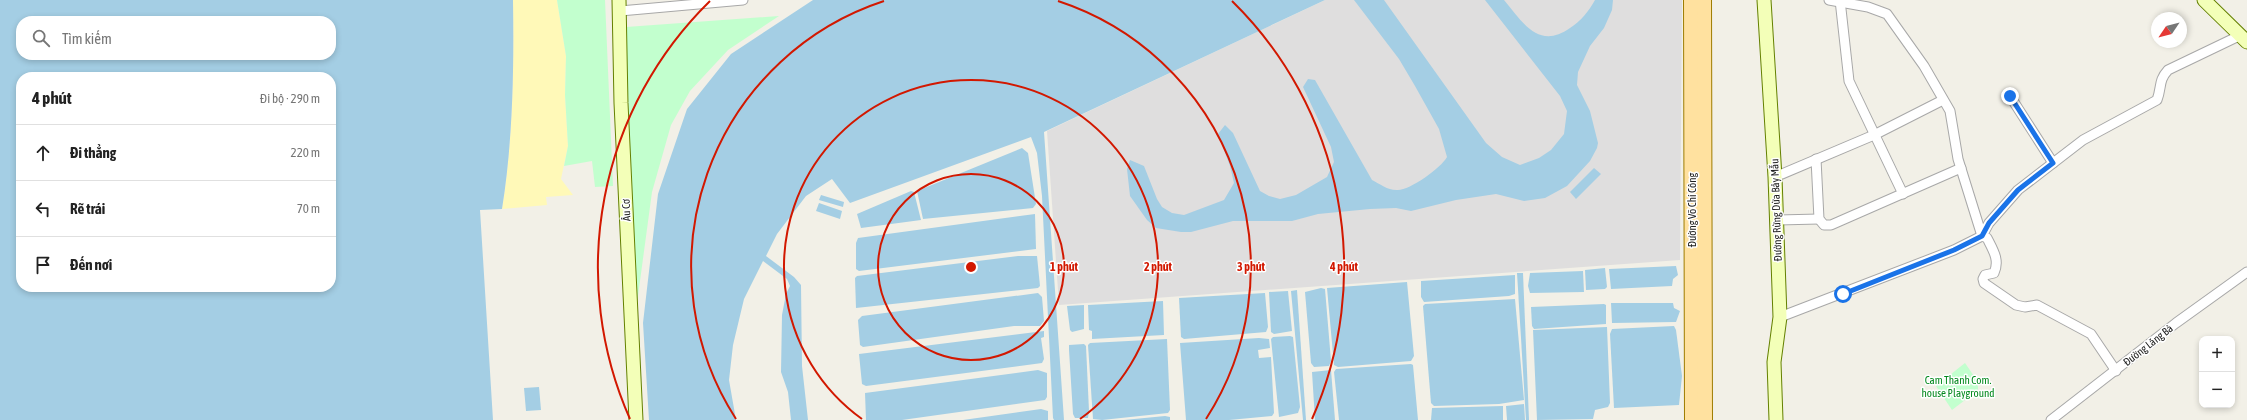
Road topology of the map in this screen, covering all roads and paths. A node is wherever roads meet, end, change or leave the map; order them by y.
1 (743, 0) edge
2 (1691, 0) edge
3 (1704, 0) edge
4 (1764, 0) edge
5 (1829, 0) edge
6 (2204, 0) edge
7 (1840, 1) edge
8 (644, 4) edge
9 (620, 5) edge
10 (2244, 39) edge
11 (2010, 96) dead end
12 (1943, 100) junction
13 (1874, 135) junction
14 (1816, 159) junction
15 (2053, 163) junction
16 (1961, 168) junction
17 (1775, 177) junction
18 (1903, 194) junction
19 (1819, 219) junction
20 (1776, 220) junction
21 (1699, 224) junction
22 (1982, 236) junction
23 (2247, 272) edge
24 (1780, 317) junction
25 (2116, 371) junction
26 (636, 420) edge
27 (1692, 420) edge
28 (1705, 420) edge
29 (1776, 420) edge
30 (2051, 420) edge

1 - 8 street
2 - 21 main road, Đường Võ Chí Công
3 - 21 main road, Đường Võ Chí Công
4 - 17 street, Đường Rừng Dừa Bảy Mẫu
5 - 7 street
6 - 10 street
7 - 12 street
7 - 13 street
8 - 9 street
9 - 26 street, Âu Cơ
10 - 15 street
11 - 15 street
12 - 13 street
12 - 16 street
13 - 14 street
13 - 18 street
14 - 17 street
14 - 19 street
15 - 22 street
16 - 18 street
16 - 22 street
17 - 20 street, Đường Rừng Dừa Bảy Mẫu
18 - 19 street
19 - 20 street
20 - 24 street, Đường Rừng Dừa Bảy Mẫu
21 - 27 main road, Đường Võ Chí Công
21 - 28 main road, Đường Võ Chí Công
22 - 24 street
22 - 25 street
23 - 25 street, Đường Lăng Bà
24 - 29 street, Đường Rừng Dừa Bảy Mẫu
25 - 30 street, Đường Lăng Bà

